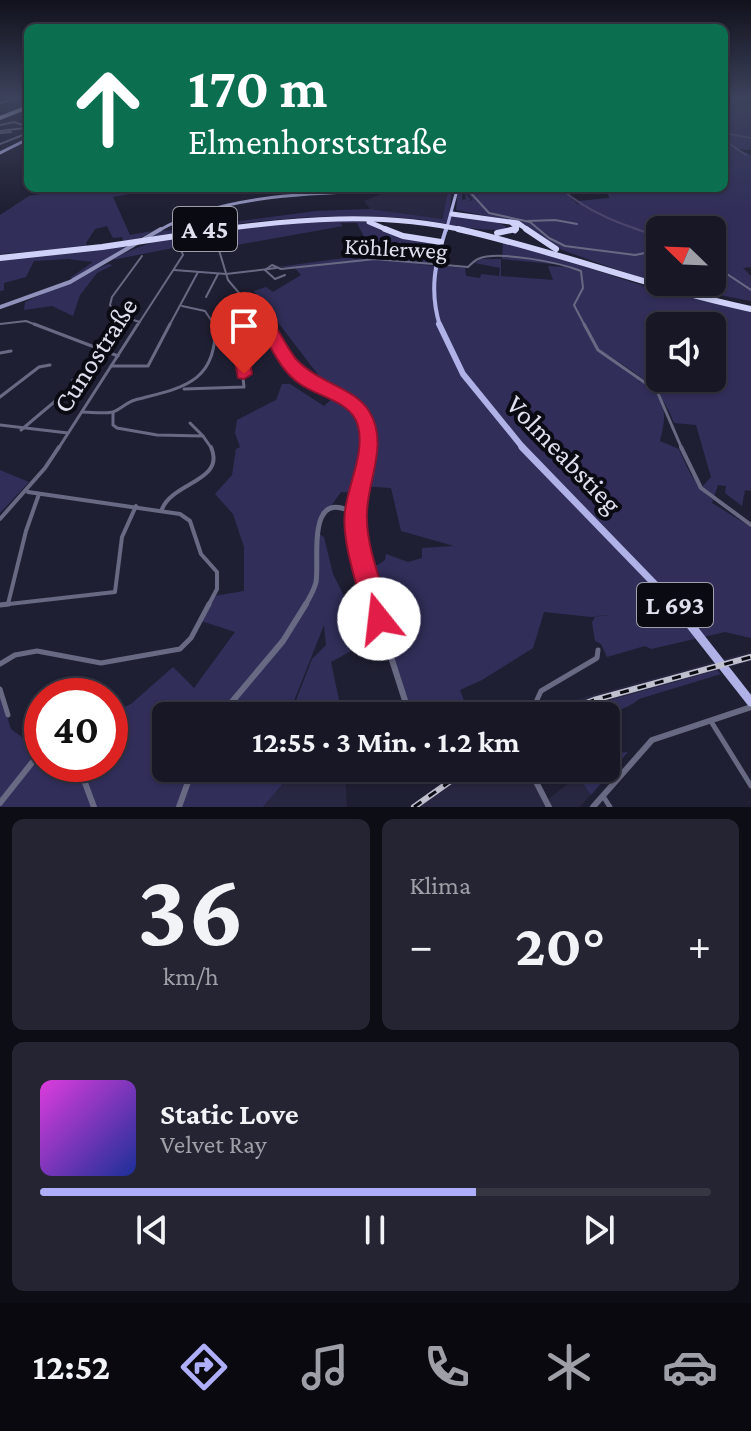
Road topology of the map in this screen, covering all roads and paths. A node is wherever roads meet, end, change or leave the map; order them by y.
1 (21, 136) edge
2 (24, 141) edge
3 (0, 144) edge
4 (0, 153) edge
5 (259, 192) edge
6 (272, 192) edge
7 (376, 192) edge
8 (456, 192) edge
9 (462, 192) edge
10 (255, 193) dead end
11 (275, 197) junction
12 (460, 215) junction
13 (336, 218) junction
14 (503, 220) junction
15 (528, 221) junction
16 (449, 222) junction
17 (430, 224) junction
18 (577, 224) dead end
19 (492, 233) junction
20 (410, 237) junction
21 (232, 238) dead end
22 (430, 240) junction
23 (440, 244) junction
24 (578, 248) junction
25 (219, 250) dead end
26 (646, 253) edge
27 (142, 256) dead end
28 (0, 257) edge
29 (576, 257) junction
30 (468, 267) junction
31 (174, 270) junction
32 (265, 270) junction
33 (198, 272) junction
34 (466, 272) dead end
35 (726, 273) edge
36 (218, 274) junction
37 (226, 274) junction
38 (285, 275) dead end
39 (751, 290) edge
40 (206, 297) dead end
41 (247, 304) junction
42 (182, 306) junction
43 (0, 307) edge
44 (751, 307) edge
45 (140, 322) junction
46 (0, 324) edge
47 (11, 351) dead end
48 (0, 353) edge
49 (118, 356) junction
50 (50, 365) dead end
51 (111, 366) junction
52 (73, 380) dead end
53 (184, 389) junction
54 (0, 397) edge
55 (82, 412) junction
56 (113, 412) junction
57 (190, 423) dead end
58 (0, 425) edge
59 (21, 430) junction
60 (68, 433) junction
61 (203, 436) junction
62 (28, 492) junction
63 (39, 494) junction
64 (136, 506) junction
65 (162, 509) junction
66 (355, 514) junction
67 (0, 519) edge
68 (751, 525) edge
69 (8, 604) junction
70 (0, 605) edge
71 (598, 650) dead end
72 (0, 664) edge
73 (0, 689) edge
74 (232, 702) edge
75 (406, 702) edge
76 (536, 702) edge
77 (751, 704) edge
78 (8, 715) dead end
79 (710, 719) junction
80 (24, 773) edge
81 (85, 782) edge
82 (188, 782) edge
83 (538, 782) edge
84 (751, 786) edge
85 (603, 796) junction
86 (0, 803) edge
87 (94, 807) edge
88 (179, 807) edge
89 (549, 807) edge
90 (593, 807) edge
91 (610, 807) edge

1 - 3 street
2 - 4 main road
5 - 10 street
6 - 11 street
7 - 11 main road
8 - 16 main road, Volmeabstieg / L 693
9 - 15 street
11 - 43 main road
12 - 14 highway
12 - 16 highway
12 - 16 highway
13 - 17 highway, A 45
13 - 20 highway
13 - 28 highway, A 45
14 - 19 highway
14 - 29 highway
15 - 18 street
15 - 24 street
16 - 17 highway, A 45
16 - 19 highway, A 45
16 - 22 highway
16 - 23 main road, Volmeabstieg / L 693
16 - 28 highway, A 45
16 - 44 highway, A 45
17 - 20 highway
19 - 29 highway, A 45
20 - 22 highway
21 - 31 street, Cunostraße
22 - 23 highway
23 - 77 main road, Volmeabstieg / L 693
24 - 26 street
24 - 29 street
25 - 37 street
27 - 45 street
29 - 44 highway, A 45
30 - 32 street, Köhlerweg
30 - 34 street
30 - 68 street, Köhlerweg
31 - 33 street, Köhlerweg
31 - 45 street, Cunostraße
32 - 37 street, Köhlerweg
32 - 38 street
33 - 36 street, Köhlerweg
33 - 42 street
35 - 39 street
36 - 37 street, Köhlerweg
36 - 40 street
37 - 41 street
41 - 53 street
41 - 66 street
42 - 51 street
42 - 53 street
45 - 49 street, Cunostraße
46 - 49 street
47 - 48 street
49 - 51 street, Cunostraße
50 - 54 street
51 - 55 street, Cunostraße
52 - 59 street
53 - 56 street
55 - 56 street
55 - 60 street, Cunostraße
56 - 61 street
57 - 61 street
58 - 59 street
59 - 60 street
60 - 62 street, Cunostraße
61 - 65 street
62 - 63 street
62 - 67 street, Cunostraße
63 - 64 street
63 - 69 street
64 - 65 street
64 - 69 street
65 - 72 street
66 - 74 street
66 - 75 street
69 - 70 street
71 - 76 street
73 - 78 street
77 - 79 street
79 - 84 street
79 - 85 street
80 - 86 street
81 - 87 street
82 - 88 street
83 - 89 street
85 - 90 street
85 - 91 street

